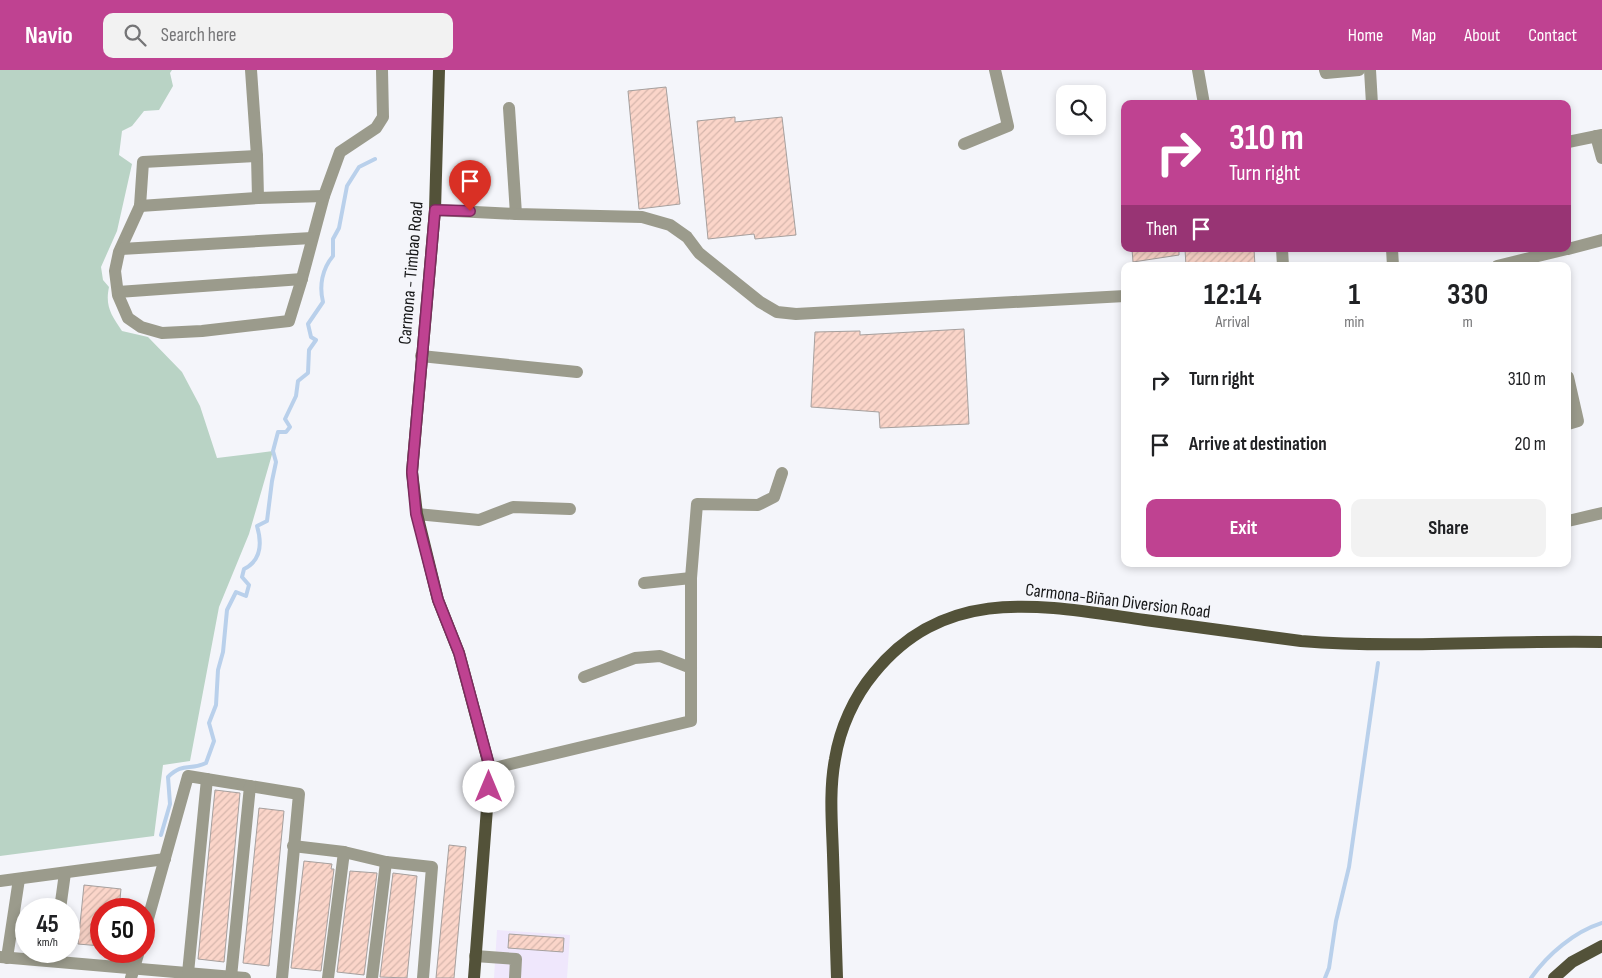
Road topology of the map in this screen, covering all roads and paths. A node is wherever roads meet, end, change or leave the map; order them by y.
1 (251, 70) edge
2 (382, 70) edge
3 (439, 70) edge
4 (996, 70) edge
5 (1198, 70) edge
6 (1325, 70) edge
7 (1359, 70) edge
8 (1370, 70) edge
9 (1203, 100) edge
10 (1372, 100) edge
11 (509, 108) dead end
12 (1599, 136) edge
13 (1571, 141) edge
14 (964, 144) dead end
15 (257, 156) junction
16 (1602, 158) edge
17 (324, 196) junction
18 (258, 198) junction
19 (140, 206) junction
20 (435, 210) junction
21 (516, 214) junction
22 (312, 238) junction
23 (1602, 240) edge
24 (1571, 248) edge
25 (120, 249) junction
26 (1555, 252) edge
27 (1513, 262) edge
28 (302, 279) junction
29 (118, 292) junction
30 (1121, 296) edge
31 (421, 356) junction
32 (577, 372) dead end
33 (1571, 390) edge
34 (1571, 423) edge
35 (782, 473) dead end
36 (570, 509) dead end
37 (1602, 513) edge
38 (416, 514) junction
39 (1571, 521) edge
40 (691, 578) junction
41 (644, 583) dead end
42 (1602, 642) edge
43 (691, 668) junction
44 (584, 677) dead end
45 (490, 768) junction
46 (207, 779) junction
47 (250, 786) junction
48 (293, 846) junction
49 (344, 852) junction
50 (164, 859) junction
51 (386, 862) junction
52 (65, 873) junction
53 (19, 879) junction
54 (0, 881) edge
55 (62, 898) edge
56 (153, 898) edge
57 (1602, 946) edge
58 (476, 956) junction
59 (4, 958) edge
60 (80, 962) edge
61 (132, 973) edge
62 (188, 973) junction
63 (231, 977) edge
64 (245, 978) edge
65 (282, 978) edge
66 (328, 978) edge
67 (372, 978) edge
68 (424, 978) edge
69 (474, 978) edge
70 (515, 978) edge
71 (837, 978) edge
72 (1554, 978) edge

1 - 15 street
2 - 17 street
3 - 20 main road, Carmona - Timbao Road
4 - 14 street
5 - 9 street
6 - 7 street
8 - 10 street
11 - 21 street
12 - 13 street
12 - 16 street
15 - 18 street
15 - 19 street
17 - 18 street
17 - 22 street
18 - 19 street
19 - 25 street
20 - 21 street
20 - 31 main road, Carmona - Timbao Road
21 - 30 street
22 - 25 street
22 - 28 street
23 - 24 street
25 - 29 street
26 - 27 street
28 - 29 street
28 - 29 street
31 - 32 street
31 - 38 main road, Carmona - Timbao Road
33 - 34 street
35 - 40 street
36 - 38 street
37 - 39 street
38 - 45 main road, Carmona - Timbao Road
40 - 41 street
40 - 43 street
42 - 71 main road, Carmona-Biñan Diversion Road
43 - 44 street
43 - 45 street
45 - 58 main road, Carmona - Timbao Road
46 - 47 street
46 - 50 street
46 - 62 street
47 - 48 street
47 - 63 street
48 - 49 street
48 - 65 street
49 - 51 street
49 - 66 street
50 - 52 street
50 - 56 street
51 - 67 street
51 - 68 street
52 - 53 street
52 - 55 street
53 - 54 street
53 - 59 street
57 - 72 main road
58 - 69 main road, Carmona - Timbao Road
58 - 70 street
60 - 61 street
61 - 62 street
62 - 63 street
63 - 64 street

